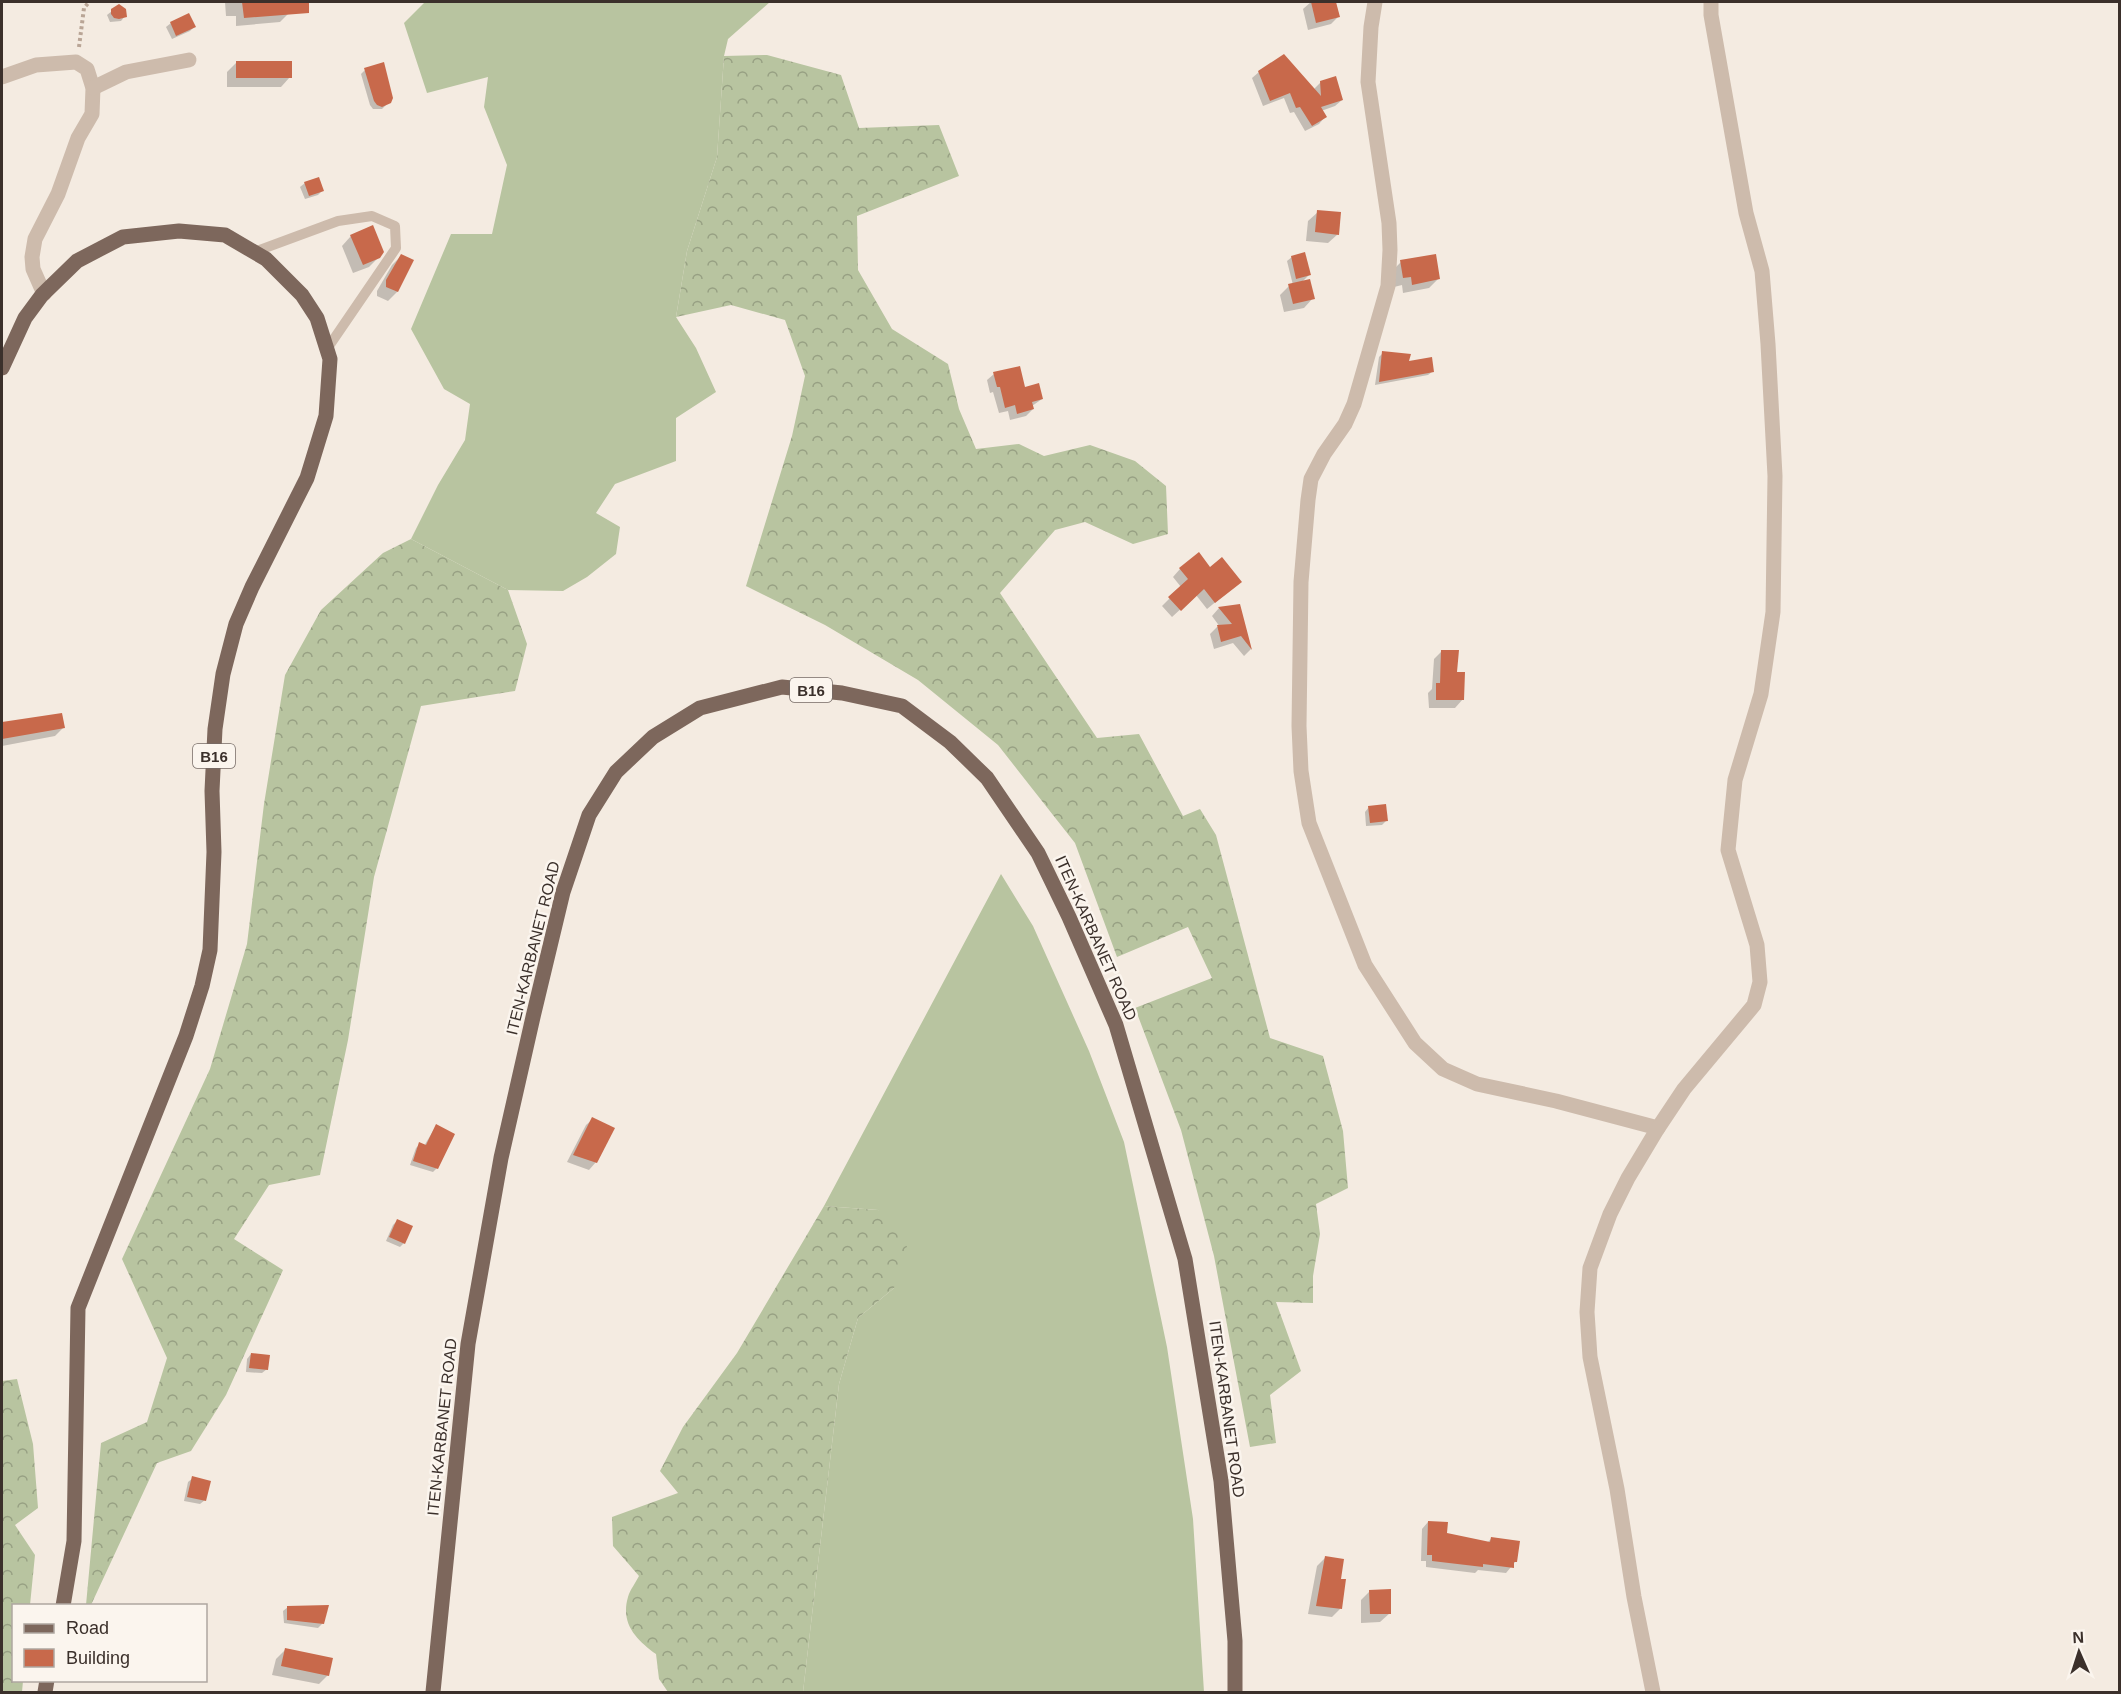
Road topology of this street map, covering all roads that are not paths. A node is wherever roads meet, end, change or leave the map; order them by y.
1 (1375, 2) edge
2 (1710, 2) edge
3 (189, 60) dead end
4 (2, 77) edge
5 (93, 88) junction
6 (254, 252) junction
7 (44, 294) junction
8 (327, 349) junction
9 (2, 368) edge
10 (1658, 1128) junction
11 (63, 1604) edge
12 (433, 1692) edge
13 (1235, 1692) edge
14 (1653, 1692) edge

1 - 10 street
2 - 10 street
3 - 5 street
4 - 5 street
5 - 7 street
6 - 7 main road, B16
6 - 8 main road, B16
6 - 8 lane
7 - 9 main road, B16
8 - 11 main road, B16
10 - 14 street
12 - 13 main road, ITEN-KARBANET ROAD / B16

